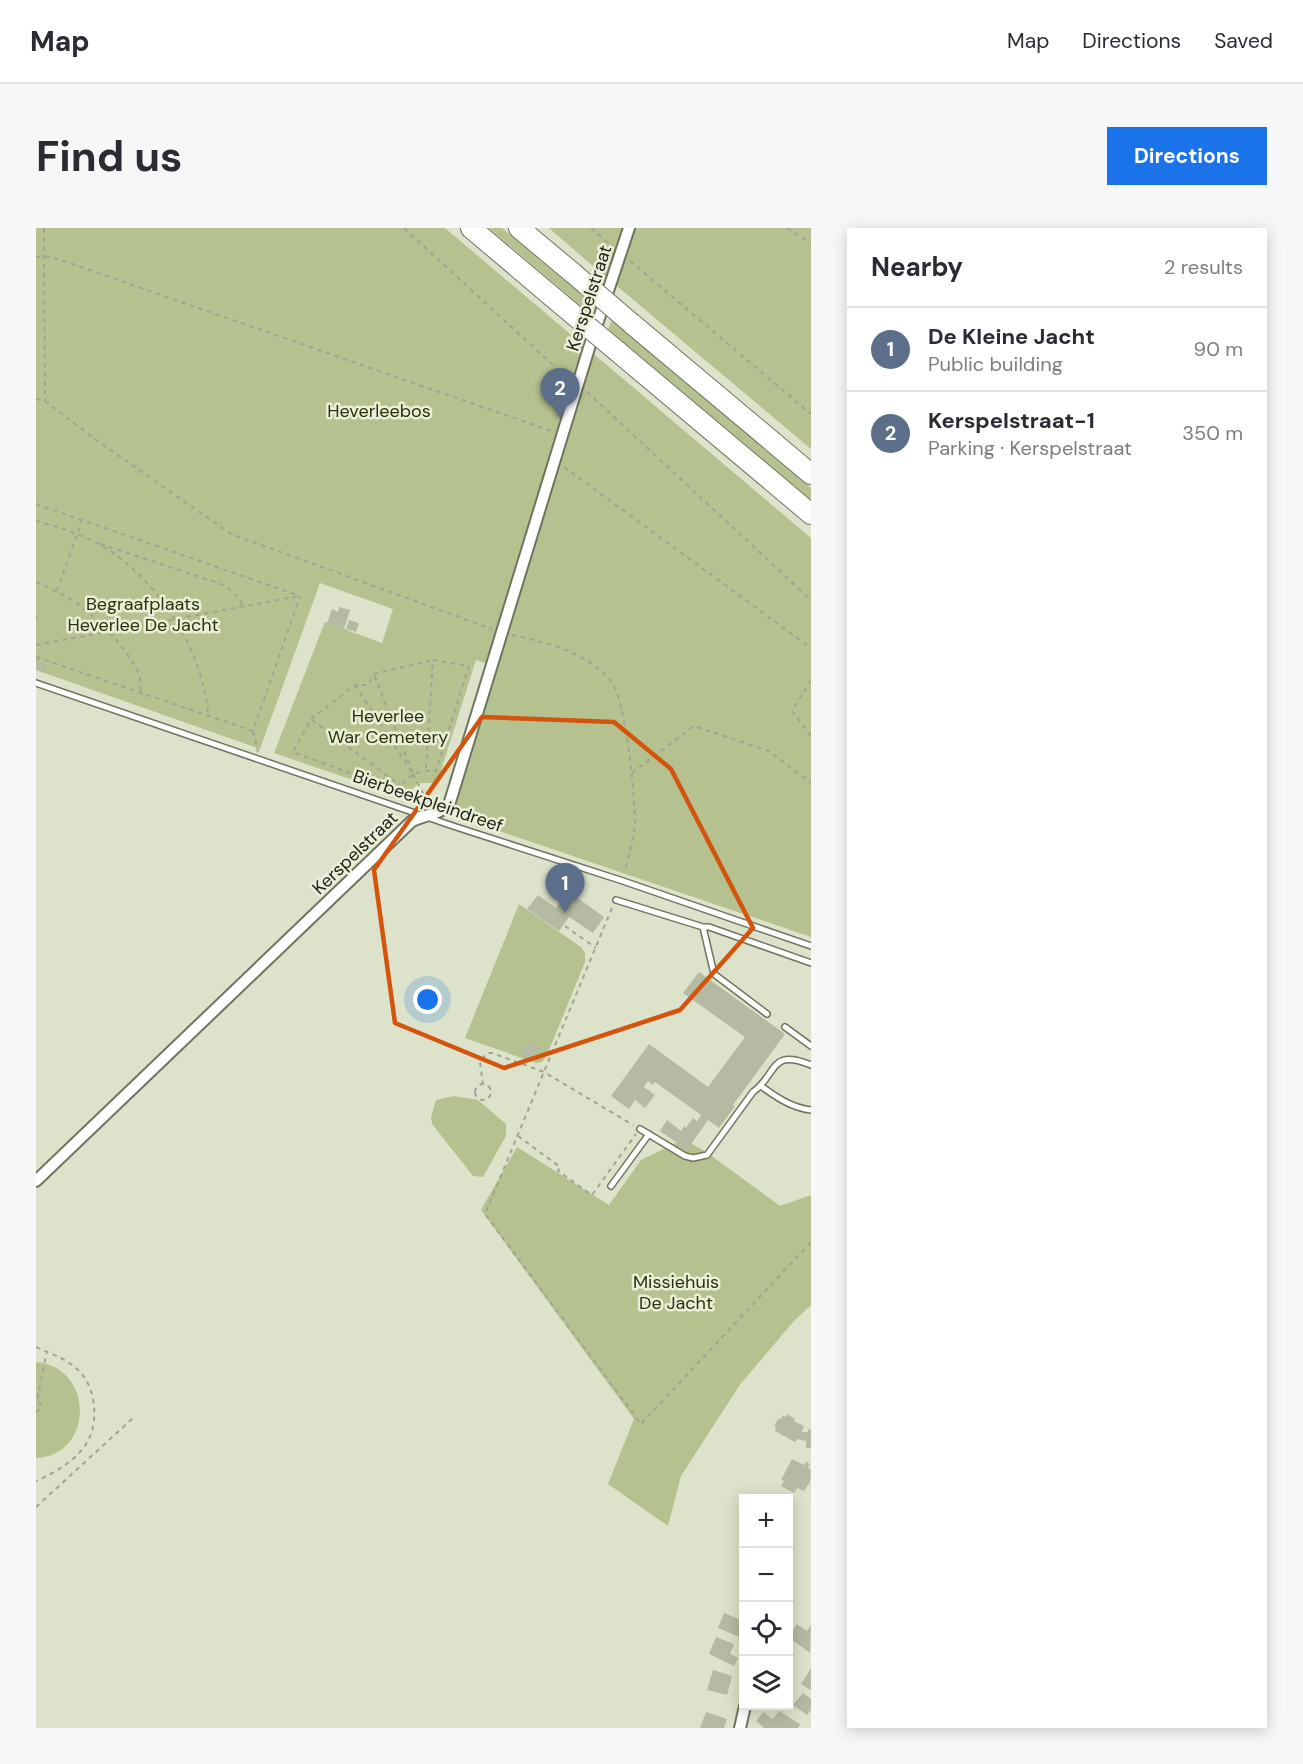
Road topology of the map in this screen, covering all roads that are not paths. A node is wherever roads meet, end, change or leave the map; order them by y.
1 (471, 228) edge
2 (519, 228) edge
3 (629, 228) edge
4 (811, 474) edge
5 (811, 514) edge
6 (36, 683) edge
7 (428, 814) junction
8 (616, 900) road end
9 (703, 927) junction
10 (811, 946) edge
11 (811, 963) edge
12 (767, 1014) dead end
13 (785, 1027) dead end
14 (811, 1046) edge
15 (811, 1065) edge
16 (761, 1086) junction
17 (811, 1110) edge
18 (640, 1129) road end
19 (649, 1134) junction
20 (36, 1181) edge
21 (612, 1186) dead end
22 (744, 1710) edge
23 (740, 1728) edge

1 - 5 highway, bridge
2 - 4 highway, bridge
3 - 7 street, Kerspelstraat
6 - 7 lane, Bierbeekpleindreef
7 - 10 lane, Bierbeekpleindreef
7 - 20 street, Kerspelstraat
8 - 9 lane
9 - 11 lane
9 - 12 lane
13 - 14 lane
15 - 16 lane
16 - 17 lane
16 - 19 lane
18 - 19 lane
19 - 21 lane
22 - 23 street

